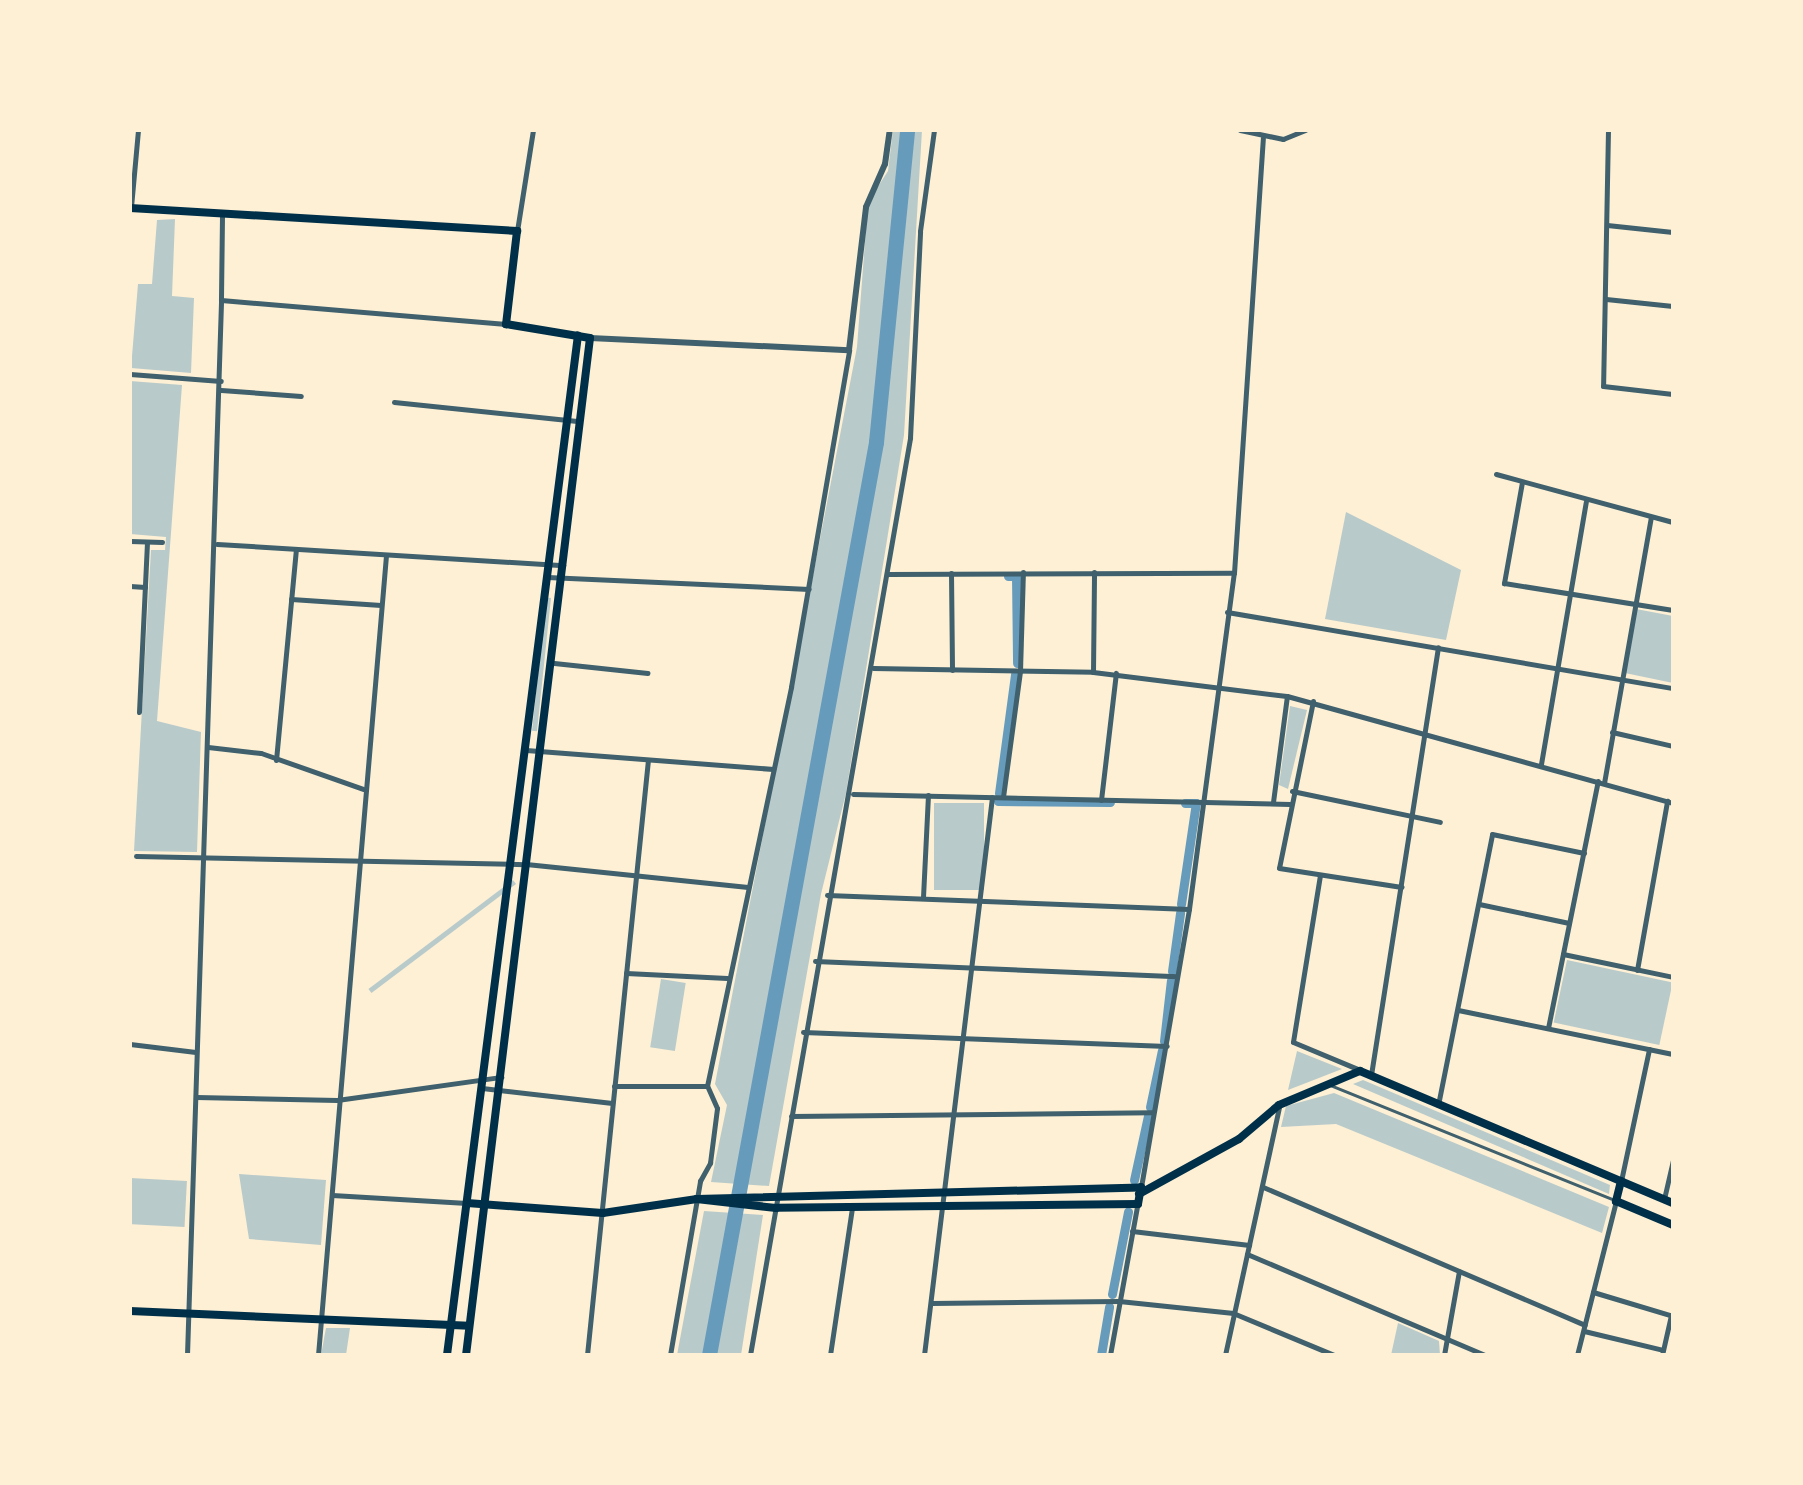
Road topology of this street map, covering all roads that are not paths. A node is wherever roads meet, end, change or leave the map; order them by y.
1 (138, 130) edge
2 (533, 130) edge
3 (890, 130) edge
4 (934, 130) edge
5 (1240, 130) edge
6 (1305, 130) edge
7 (1608, 130) edge
8 (1263, 138) junction
9 (131, 208) edge
10 (222, 216) junction
11 (1608, 224) junction
12 (517, 231) junction
13 (1673, 232) edge
14 (1606, 299) junction
15 (221, 300) junction
16 (1673, 306) edge
17 (506, 324) junction
18 (578, 336) junction
19 (590, 338) junction
20 (849, 350) junction
21 (130, 374) edge
22 (221, 381) junction
23 (220, 390) junction
24 (1673, 394) edge
25 (301, 396) dead end
26 (394, 402) dead end
27 (572, 421) junction
28 (1496, 474) dead end
29 (1522, 482) junction
30 (1586, 502) junction
31 (1651, 517) junction
32 (1673, 522) edge
33 (130, 541) edge
34 (148, 542) junction
35 (162, 542) dead end
36 (217, 544) junction
37 (296, 550) junction
38 (386, 556) junction
39 (549, 565) junction
40 (562, 565) junction
41 (950, 572) junction
42 (1023, 572) junction
43 (1094, 572) junction
44 (1234, 572) junction
45 (886, 574) junction
46 (547, 576) junction
47 (562, 576) junction
48 (130, 586) edge
49 (145, 587) junction
50 (809, 589) junction
51 (1569, 592) junction
52 (291, 598) junction
53 (1632, 603) junction
54 (381, 605) junction
55 (1673, 610) edge
56 (1227, 612) junction
57 (1438, 646) junction
58 (554, 662) junction
59 (1556, 664) junction
60 (873, 668) junction
61 (952, 670) junction
62 (1020, 671) junction
63 (1093, 672) junction
64 (647, 673) dead end
65 (1116, 673) junction
66 (1620, 677) junction
67 (1217, 686) junction
68 (1673, 688) edge
69 (1287, 696) junction
70 (1314, 701) junction
71 (139, 712) dead end
72 (1425, 732) junction
73 (1612, 732) junction
74 (1673, 746) edge
75 (208, 747) junction
76 (523, 750) junction
77 (542, 752) junction
78 (276, 760) junction
79 (648, 760) junction
80 (1541, 764) junction
81 (774, 769) junction
82 (1601, 782) junction
83 (363, 789) junction
84 (1292, 790) junction
85 (852, 794) junction
86 (928, 795) junction
87 (992, 797) junction
88 (1003, 797) junction
89 (1202, 799) junction
90 (1101, 801) junction
91 (1273, 802) junction
92 (1670, 802) edge
93 (1290, 804) junction
94 (1413, 818) junction
95 (1440, 822) dead end
96 (1584, 853) junction
97 (136, 856) dead end
98 (203, 858) junction
99 (358, 862) junction
100 (509, 863) junction
101 (526, 864) junction
102 (636, 875) junction
103 (1320, 875) junction
104 (748, 887) junction
105 (1402, 888) junction
106 (826, 895) junction
107 (923, 896) junction
108 (982, 897) junction
109 (1479, 904) junction
110 (1189, 908) junction
111 (1570, 923) junction
112 (1563, 954) junction
113 (815, 961) junction
114 (975, 968) junction
115 (1637, 970) junction
116 (626, 973) junction
117 (1178, 976) junction
118 (1673, 977) edge
119 (728, 978) junction
120 (1458, 1010) junction
121 (1548, 1028) junction
122 (803, 1032) junction
123 (966, 1040) junction
124 (130, 1044) edge
125 (1167, 1046) junction
126 (1648, 1049) junction
127 (196, 1052) junction
128 (1673, 1054) edge
129 (1360, 1070) junction
130 (1370, 1075) junction
131 (484, 1077) junction
132 (502, 1078) junction
133 (1324, 1083) junction
134 (614, 1086) junction
135 (707, 1086) junction
136 (482, 1088) junction
137 (500, 1090) junction
138 (196, 1098) junction
139 (337, 1100) junction
140 (612, 1103) junction
141 (1280, 1104) junction
142 (1438, 1105) junction
143 (1152, 1112) junction
144 (957, 1114) junction
145 (791, 1116) junction
146 (1673, 1160) edge
147 (1621, 1181) junction
148 (1263, 1187) junction
149 (948, 1189) junction
150 (778, 1192) junction
151 (332, 1195) junction
152 (1139, 1195) junction
153 (697, 1199) junction
154 (741, 1199) junction
155 (1616, 1200) junction
156 (1669, 1201) edge
157 (468, 1203) junction
158 (485, 1204) junction
159 (946, 1206) junction
160 (852, 1207) junction
161 (776, 1208) junction
162 (603, 1213) junction
163 (1673, 1225) edge
164 (1132, 1232) junction
165 (1250, 1245) junction
166 (1248, 1254) junction
167 (1459, 1271) junction
168 (1593, 1292) junction
169 (1118, 1301) junction
170 (931, 1303) junction
171 (130, 1312) edge
172 (1234, 1312) junction
173 (188, 1314) junction
174 (1672, 1316) edge
175 (322, 1319) junction
176 (451, 1325) junction
177 (469, 1326) junction
178 (1584, 1328) junction
179 (1446, 1339) junction
180 (1663, 1352) edge
181 (187, 1355) edge
182 (318, 1355) edge
183 (447, 1355) edge
184 (466, 1355) edge
185 (588, 1355) edge
186 (670, 1355) edge
187 (750, 1355) edge
188 (830, 1355) edge
189 (924, 1355) edge
190 (1110, 1355) edge
191 (1225, 1355) edge
192 (1334, 1355) edge
193 (1444, 1355) edge
194 (1485, 1355) edge
195 (1577, 1355) edge

1 - 9 street
2 - 12 street
3 - 20 street
4 - 45 street
5 - 8 street
6 - 8 street
7 - 11 street
8 - 44 street
9 - 10 main road
10 - 12 main road
10 - 15 street
11 - 13 street
11 - 14 street
12 - 17 main road
14 - 16 street
14 - 24 street
15 - 17 street
15 - 22 street
17 - 18 main road
18 - 19 main road
18 - 27 main road
19 - 20 street
19 - 27 main road
20 - 50 street
21 - 22 street
22 - 23 street
23 - 25 street
23 - 36 street
26 - 27 street
27 - 39 main road
27 - 40 main road
28 - 29 street
29 - 30 street
29 - 51 street
30 - 31 street
30 - 51 street
31 - 32 street
31 - 53 street
33 - 34 street
34 - 35 street
34 - 49 street
36 - 37 street
36 - 75 street
37 - 38 street
37 - 52 street
38 - 39 street
38 - 54 street
39 - 40 street
39 - 46 main road
40 - 47 main road
41 - 42 street
41 - 45 street
41 - 61 street
42 - 43 street
42 - 62 street
43 - 44 street
43 - 63 street
44 - 56 street
45 - 60 street
46 - 47 street
46 - 76 main road
47 - 50 street
47 - 58 main road
48 - 49 street
49 - 71 street
50 - 81 street
51 - 53 street
51 - 59 street
52 - 54 street
52 - 78 street
53 - 55 street
53 - 66 street
54 - 83 street
56 - 57 street
56 - 67 street
57 - 59 street
57 - 72 street
58 - 64 street
58 - 77 main road
59 - 66 street
59 - 80 street
60 - 61 street
60 - 85 street
61 - 62 street
62 - 63 street
62 - 88 street
63 - 65 street
65 - 67 street
65 - 90 street
66 - 68 street
66 - 73 street
67 - 69 street
67 - 89 street
69 - 70 street
69 - 91 street
70 - 72 street
70 - 84 street
72 - 80 street
72 - 94 street
73 - 74 street
73 - 82 street
75 - 78 street
75 - 98 street
76 - 77 street
76 - 100 main road
77 - 79 street
77 - 101 main road
78 - 83 street
79 - 81 street
79 - 102 street
80 - 82 street
81 - 104 street
82 - 92 street
82 - 96 street
83 - 99 street
84 - 93 street
84 - 94 street
85 - 86 street
85 - 106 street
86 - 87 street
86 - 107 street
87 - 88 street
87 - 108 street
88 - 90 street
89 - 90 street
89 - 91 street
89 - 110 street
91 - 93 street
92 - 115 street
93 - 103 street
94 - 95 street
94 - 105 street
96 - 109 street
96 - 111 street
97 - 98 street
98 - 99 street
98 - 127 street
99 - 100 street
99 - 139 street
100 - 101 street
100 - 131 main road
101 - 102 street
101 - 132 main road
102 - 104 street
102 - 116 street
103 - 105 street
103 - 129 street
104 - 119 street
105 - 130 street
106 - 107 street
106 - 113 street
107 - 108 street
108 - 110 street
108 - 114 street
109 - 111 street
109 - 120 street
110 - 117 street
111 - 112 street
112 - 115 street
112 - 121 street
113 - 114 street
113 - 122 street
114 - 117 street
114 - 123 street
115 - 118 street
116 - 119 street
116 - 134 street
117 - 125 street
119 - 135 street
120 - 121 street
120 - 142 street
121 - 126 street
122 - 123 street
122 - 145 street
123 - 125 street
123 - 144 street
124 - 127 street
125 - 143 street
126 - 128 street
126 - 147 street
127 - 138 street
129 - 130 main road
129 - 133 main road
130 - 142 main road
131 - 132 street
131 - 136 main road
131 - 139 street
132 - 137 main road
133 - 141 main road
133 - 155 lane
134 - 135 street
134 - 140 street
135 - 153 street
136 - 137 street
136 - 157 main road
137 - 140 street
137 - 158 main road
138 - 139 street
138 - 173 street
139 - 151 street
140 - 162 street
141 - 148 street
141 - 152 main road
142 - 147 main road
143 - 144 street
143 - 152 street
144 - 145 street
144 - 149 street
145 - 150 street
146 - 156 street
147 - 155 main road
147 - 156 main road
148 - 165 street
148 - 167 street
149 - 150 main road
149 - 152 main road
149 - 159 street
150 - 154 main road
150 - 161 street
151 - 157 street
151 - 175 street
152 - 159 main road
152 - 164 street
153 - 154 main road
153 - 162 main road
153 - 186 street
154 - 161 main road
155 - 163 main road
155 - 168 street
157 - 158 main road
157 - 176 main road
158 - 162 main road
158 - 177 main road
159 - 160 main road
159 - 170 street
160 - 161 main road
160 - 188 street
161 - 187 street
162 - 185 street
164 - 165 street
164 - 169 street
165 - 166 street
166 - 172 street
166 - 179 street
167 - 178 street
167 - 179 street
168 - 174 street
168 - 178 street
169 - 170 street
169 - 172 street
169 - 190 street
170 - 189 street
171 - 173 main road
172 - 191 street
172 - 192 street
173 - 175 main road
173 - 181 street
174 - 180 street
175 - 176 main road
175 - 182 street
176 - 177 main road
176 - 183 main road
177 - 184 main road
178 - 180 street
178 - 195 street
179 - 193 street
179 - 194 street

